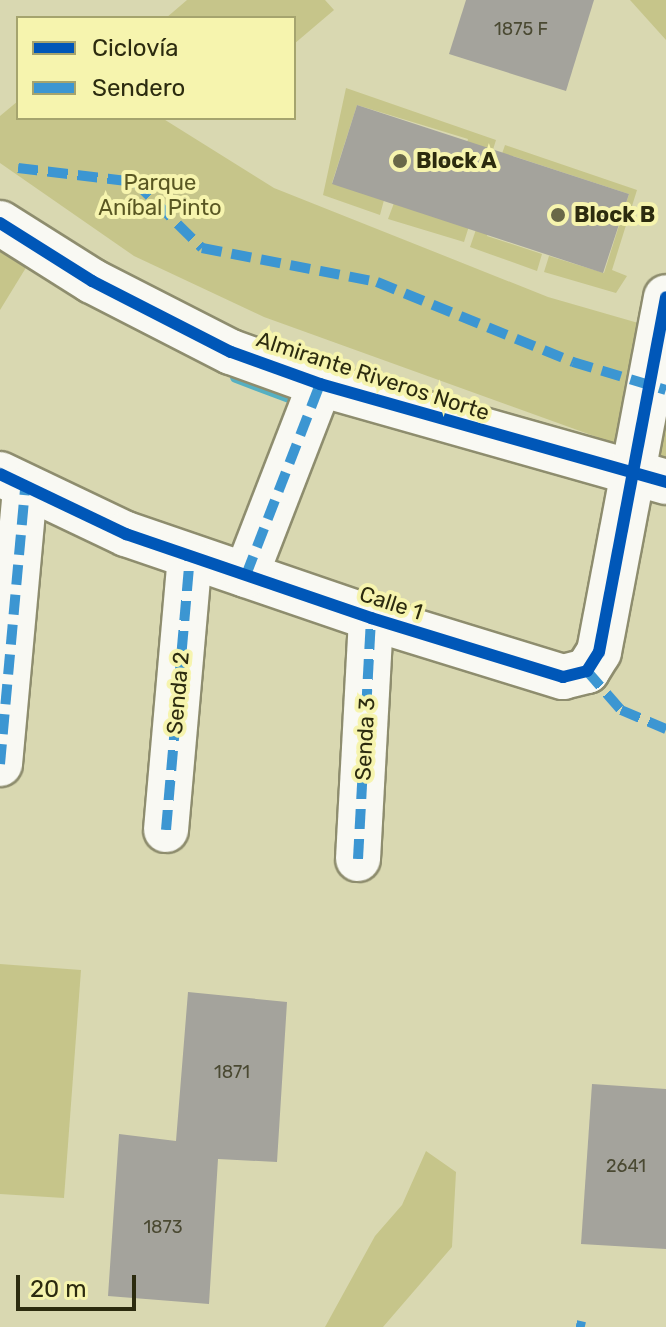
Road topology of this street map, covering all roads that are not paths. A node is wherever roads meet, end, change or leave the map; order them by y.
1 (0, 223) edge
2 (666, 297) edge
3 (320, 384) junction
4 (650, 479) edge
5 (13, 481) edge
6 (190, 557) junction
7 (246, 575) junction
8 (371, 618) junction
9 (0, 764) edge
10 (166, 830) dead end
11 (358, 859) dead end

1 - 3 street, Almirante Riveros Norte
2 - 4 street, Calle 1
3 - 4 street, Almirante Riveros Norte
3 - 7 street
4 - 8 street, Calle 1
5 - 6 street, Calle 1
5 - 9 street
6 - 7 street, Calle 1
6 - 10 street, Senda 2
7 - 8 street, Calle 1
8 - 11 street, Senda 3

